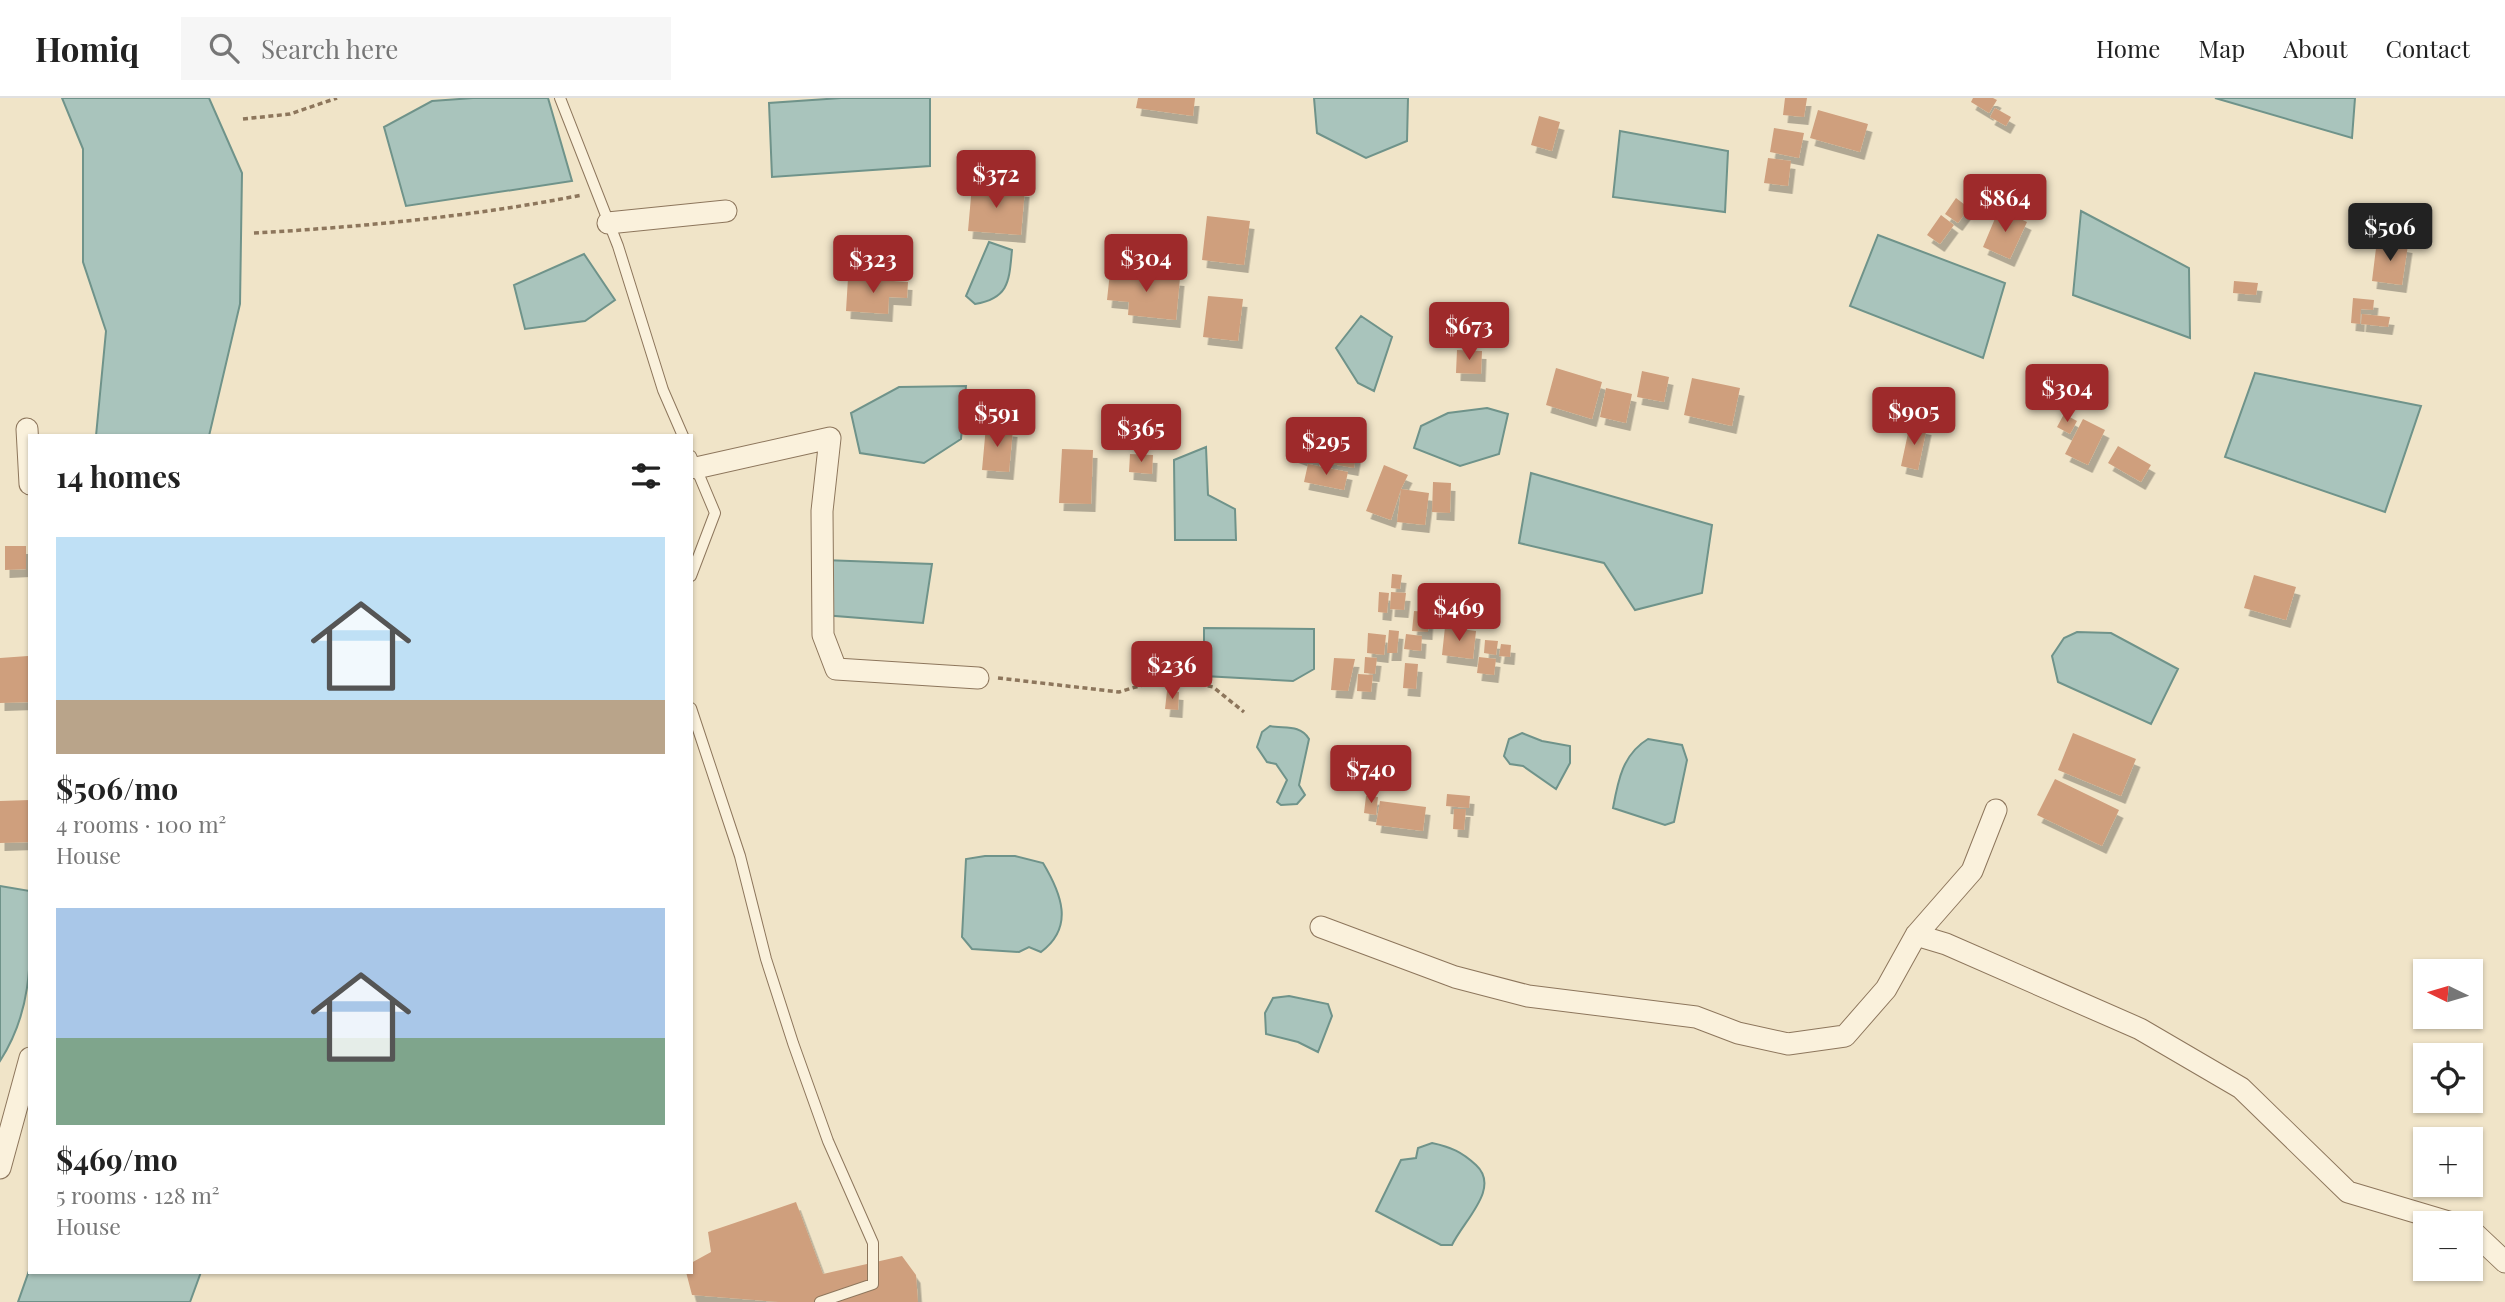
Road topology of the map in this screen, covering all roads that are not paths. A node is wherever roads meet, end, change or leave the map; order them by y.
1 (560, 98) edge
2 (726, 211) dead end
3 (608, 223) junction
4 (27, 429) dead end
5 (682, 434) edge
6 (28, 447) edge
7 (694, 462) edge
8 (693, 571) edge
9 (978, 678) road end
10 (693, 714) edge
11 (1996, 810) dead end
12 (1321, 927) dead end
13 (1916, 935) junction
14 (28, 1065) edge
15 (0, 1168) edge
16 (2413, 1211) edge
17 (2483, 1241) edge
18 (2505, 1262) edge
19 (820, 1302) edge

1 - 3 lane
2 - 3 street
3 - 5 lane
4 - 6 street
7 - 8 lane
7 - 9 street
10 - 19 lane
11 - 13 street
12 - 13 street
13 - 16 street
14 - 15 street
17 - 18 street

